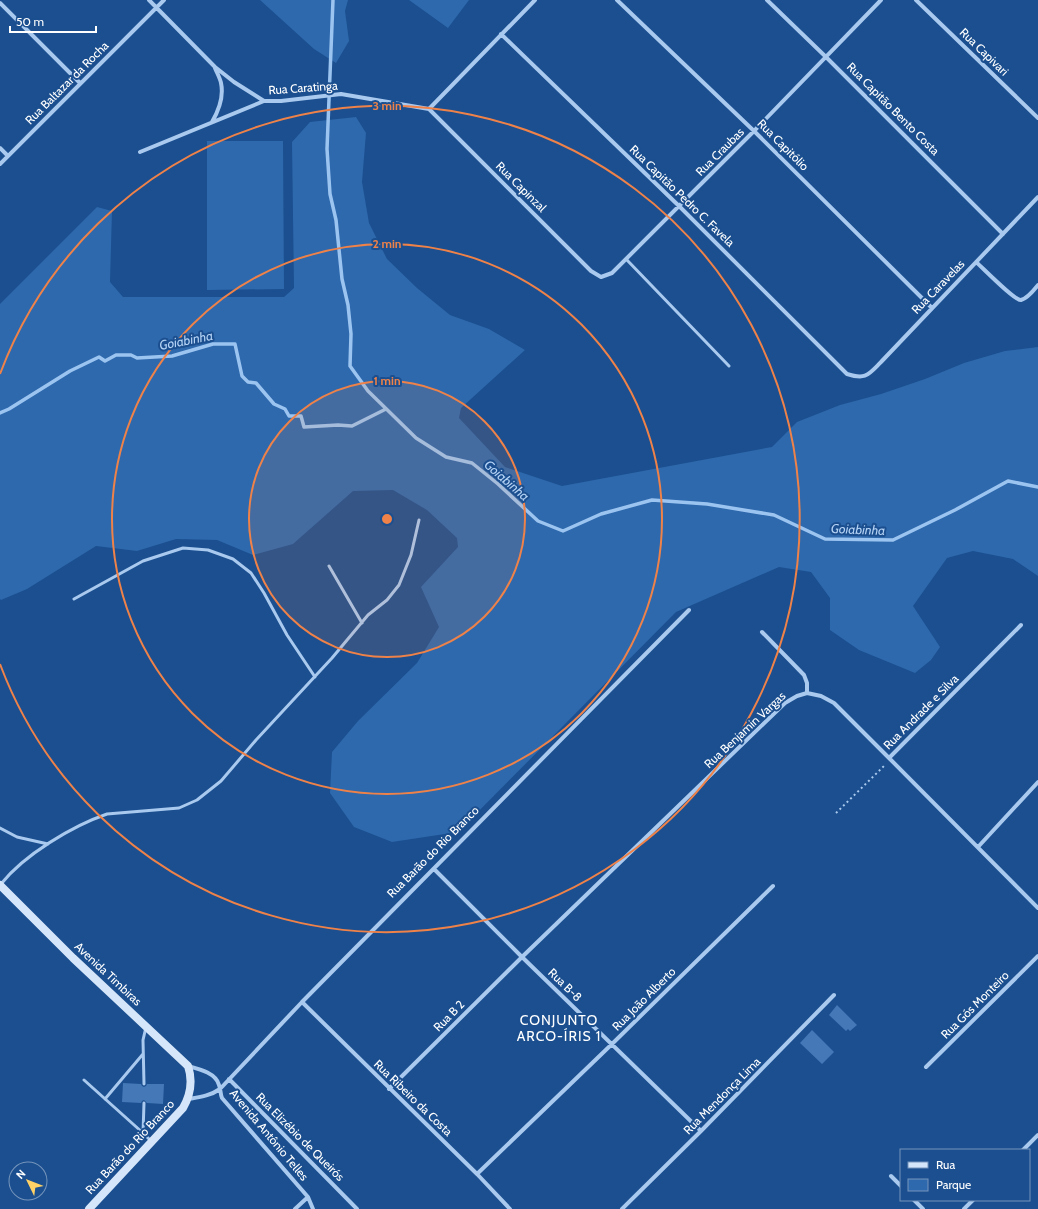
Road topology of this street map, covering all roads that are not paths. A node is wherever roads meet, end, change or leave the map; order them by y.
1 (149, 0) edge
2 (164, 0) edge
3 (535, 0) edge
4 (617, 0) edge
5 (767, 0) edge
6 (881, 0) edge
7 (916, 0) edge
8 (0, 3) edge
9 (157, 8) junction
10 (501, 34) junction
11 (826, 57) junction
12 (215, 67) junction
13 (80, 83) junction
14 (264, 102) junction
15 (429, 109) junction
16 (1038, 118) edge
17 (212, 122) junction
18 (754, 131) junction
19 (0, 148) edge
20 (140, 152) dead end
21 (8, 156) junction
22 (0, 164) edge
23 (1038, 197) edge
24 (679, 206) junction
25 (1003, 234) junction
26 (626, 259) junction
27 (976, 262) junction
28 (601, 277) joint
29 (1038, 286) edge
30 (932, 308) junction
31 (729, 366) dead end
32 (847, 374) joint
33 (419, 520) dead end
34 (329, 566) dead end
35 (74, 599) dead end
36 (690, 610) dead end
37 (362, 623) junction
38 (1021, 625) dead end
39 (762, 632) dead end
40 (315, 677) junction
41 (808, 693) junction
42 (889, 758) junction
43 (1038, 782) edge
44 (0, 828) edge
45 (48, 844) junction
46 (978, 847) junction
47 (434, 869) junction
48 (0, 886) edge
49 (773, 886) dead end
50 (1038, 908) edge
51 (1038, 956) edge
52 (522, 957) junction
53 (834, 995) dead end
54 (302, 1002) junction
55 (146, 1026) junction
56 (612, 1044) junction
57 (143, 1054) junction
58 (188, 1066) junction
59 (926, 1067) dead end
60 (228, 1079) junction
61 (84, 1080) dead end
62 (144, 1084) dead end
63 (220, 1089) junction
64 (389, 1089) junction
65 (105, 1098) junction
66 (188, 1099) junction
67 (144, 1103) dead end
68 (701, 1131) junction
69 (143, 1133) junction
70 (1038, 1135) edge
71 (152, 1142) junction
72 (1024, 1149) edge
73 (477, 1174) junction
74 (891, 1176) dead end
75 (900, 1185) edge
76 (308, 1197) junction
77 (915, 1201) edge
78 (972, 1201) edge
79 (89, 1209) edge
80 (296, 1209) edge
81 (314, 1209) edge
82 (357, 1209) edge
83 (510, 1209) edge
84 (622, 1209) edge
85 (923, 1209) edge
86 (964, 1209) edge

1 - 9 street, Rua Caratinga
2 - 9 street, Rua Baltazar da Rocha
3 - 10 street
4 - 18 street, Rua Capitólio
5 - 11 street, Rua Capitão Bento Costa
6 - 11 street, Rua Craubas
7 - 16 street, Rua Capivari
8 - 13 street
9 - 12 street, Rua Caratinga
9 - 13 street, Rua Baltazar da Rocha
10 - 15 street
10 - 24 street, Rua Capitão Pedro C. Favela
11 - 18 street, Rua Craubas
11 - 25 street, Rua Capitão Bento Costa
12 - 14 street, Rua Caratinga
12 - 17 street
13 - 21 street, Rua Baltazar da Rocha
14 - 15 street, Rua Caratinga
14 - 17 street
15 - 28 street, Rua Capinzal
17 - 20 street
18 - 24 street, Rua Craubas
18 - 30 street, Rua Capitólio
19 - 21 street
21 - 22 street, Rua Baltazar da Rocha
23 - 25 street, Rua Caravelas
24 - 26 street, Rua Craubas
24 - 32 street, Rua Capitão Pedro C. Favela
25 - 27 street, Rua Caravelas
26 - 28 street, Rua Craubas
26 - 31 lane
27 - 29 street
27 - 30 street, Rua Caravelas
30 - 32 street, Rua Caravelas
33 - 37 lane
34 - 37 lane
35 - 40 lane
36 - 47 street, Rua Barão do Rio Branco
37 - 40 lane
38 - 42 street, Rua Andrade e Silva
39 - 41 street
40 - 45 lane
41 - 42 street
41 - 52 street, Rua Benjamin Vargas
42 - 46 street
43 - 46 street
44 - 45 lane
45 - 48 lane
46 - 50 street
47 - 52 street, Rua B-8
47 - 54 street, Rua Barão do Rio Branco
48 - 55 street, Avenida Timbiras
49 - 56 street, Rua João Alberto
51 - 59 street, Rua Gós Monteiro
52 - 56 street, Rua B-8
52 - 64 street, Rua B 2
53 - 68 street, Rua Mendonça Lima
54 - 60 street, Rua Barão do Rio Branco
54 - 64 street, Rua Ribeiro da Costa
55 - 57 lane
55 - 58 street, Avenida Timbiras
56 - 68 street, Rua B-8
56 - 73 street, Rua João Alberto
57 - 62 lane
57 - 65 lane
58 - 63 street, Avenida Antônio Telles
58 - 66 street, Rua Barão do Rio Branco
60 - 63 street, Rua Barão do Rio Branco
60 - 82 street, Rua Elizébio de Queirós
61 - 65 lane
63 - 66 street, Rua Barão do Rio Branco
63 - 76 street, Avenida Antônio Telles
64 - 73 street, Rua Ribeiro da Costa
65 - 69 lane
66 - 71 street, Rua Barão do Rio Branco
67 - 69 lane
68 - 84 street, Rua Mendonça Lima
69 - 71 lane
70 - 72 street
71 - 79 street, Rua Barão do Rio Branco
73 - 83 street, Rua Ribeiro da Costa
74 - 75 street
76 - 80 street
76 - 81 street, Avenida Antônio Telles
77 - 85 street
78 - 86 street

